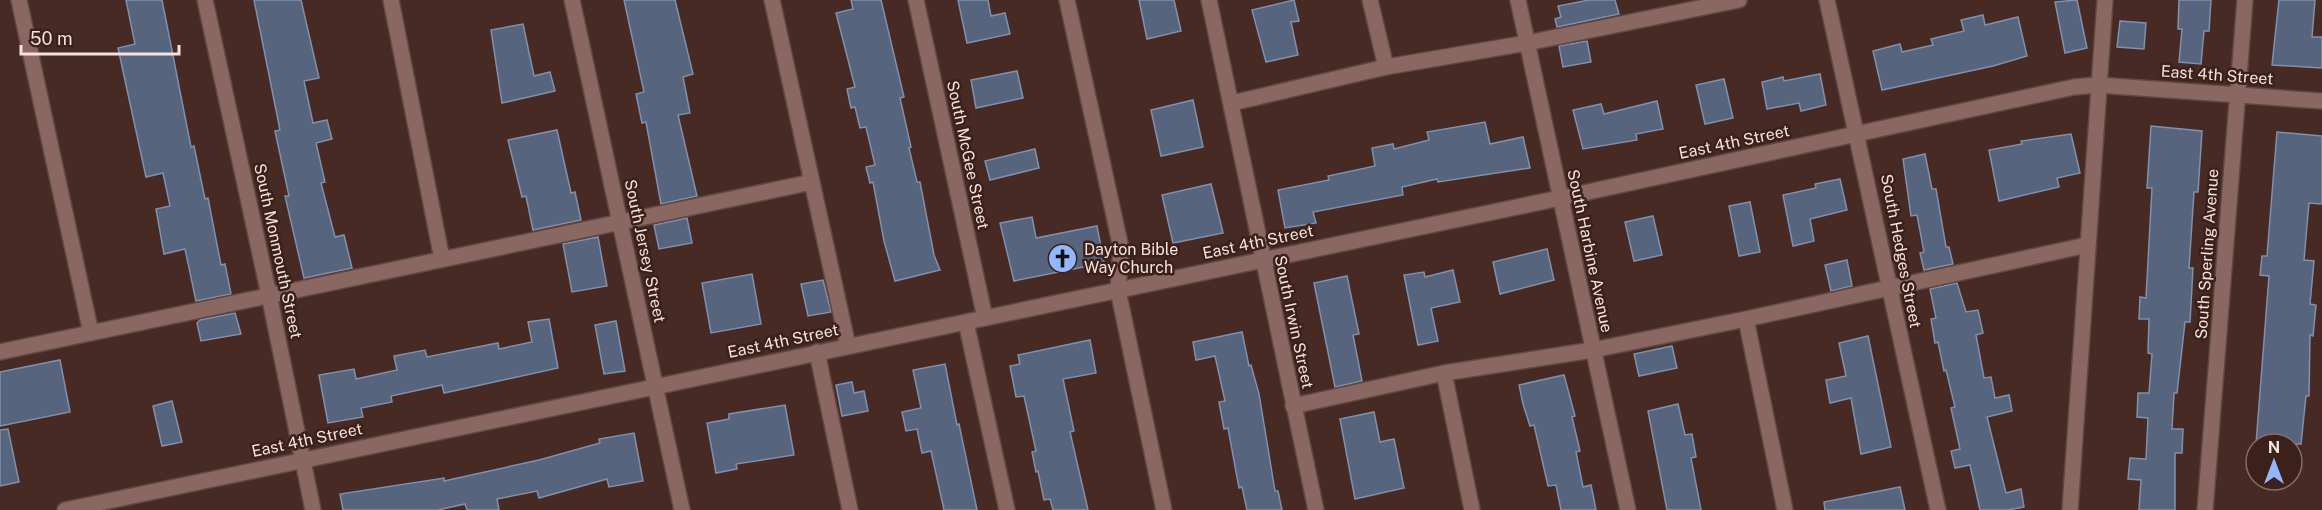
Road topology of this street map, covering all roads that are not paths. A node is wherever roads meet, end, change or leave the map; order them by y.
1 (19, 0) edge
2 (205, 0) edge
3 (391, 0) edge
4 (572, 0) edge
5 (772, 0) edge
6 (916, 0) edge
7 (1067, 0) edge
8 (1209, 0) edge
9 (1370, 0) edge
10 (1518, 0) edge
11 (1739, 0) edge
12 (1827, 0) edge
13 (2105, 0) edge
14 (2245, 0) edge
15 (1676, 6) edge
16 (1527, 43) junction
17 (1386, 67) junction
18 (2098, 85) junction
19 (2236, 95) junction
20 (2322, 101) edge
21 (1232, 103) junction
22 (1858, 134) junction
23 (812, 182) junction
24 (1560, 198) junction
25 (620, 222) junction
26 (2087, 245) junction
27 (442, 259) junction
28 (1263, 259) junction
29 (1891, 288) junction
30 (1118, 290) junction
31 (269, 295) junction
32 (985, 318) junction
33 (1746, 319) junction
34 (966, 322) junction
35 (91, 333) junction
36 (848, 346) junction
37 (1593, 350) junction
38 (0, 352) edge
39 (817, 352) junction
40 (1444, 373) junction
41 (656, 387) junction
42 (1293, 406) junction
43 (302, 459) junction
44 (65, 510) edge
45 (313, 510) edge
46 (682, 510) edge
47 (850, 510) edge
48 (1007, 510) edge
49 (1164, 510) edge
50 (1316, 510) edge
51 (1472, 510) edge
52 (1629, 510) edge
53 (1785, 510) edge
54 (1938, 510) edge
55 (2070, 510) edge
56 (2205, 510) edge

1 - 35 street
2 - 31 street, South Monmouth Street
3 - 27 street
4 - 25 street, South Jersey Street
5 - 23 street
6 - 32 street, South McGee Street
7 - 30 street
8 - 21 street, South Irwin Street
9 - 17 street
10 - 16 street, South Harbine Avenue
11 - 15 street
12 - 22 street, South Hedges Street
13 - 18 street
14 - 19 street, South Sperling Avenue
15 - 16 street
16 - 17 street
16 - 24 street, South Harbine Avenue
17 - 21 street
18 - 19 street, East 4th Street
18 - 22 street, East 4th Street
18 - 26 street
19 - 20 street, East 4th Street
19 - 56 street, South Sperling Avenue
21 - 28 street, South Irwin Street
22 - 24 street, East 4th Street
22 - 29 street, South Hedges Street
23 - 25 street
23 - 36 street
24 - 28 street, East 4th Street
24 - 37 street, South Harbine Avenue
25 - 27 street
25 - 41 street, South Jersey Street
26 - 29 street
26 - 55 street
27 - 31 street
28 - 30 street, East 4th Street
28 - 42 street, South Irwin Street
29 - 33 street
29 - 54 street, South Hedges Street
30 - 32 street, East 4th Street
30 - 49 street
31 - 35 street
31 - 43 street, South Monmouth Street
32 - 34 street, East 4th Street
33 - 37 street
33 - 53 street
34 - 36 street, East 4th Street
34 - 48 street
35 - 38 street
36 - 39 street, East 4th Street
37 - 40 street
37 - 52 street, South Harbine Avenue
39 - 41 street, East 4th Street
39 - 47 street
40 - 42 street
40 - 51 street
41 - 43 street, East 4th Street
41 - 46 street, South Jersey Street
42 - 50 street, South Irwin Street
43 - 44 street, East 4th Street
43 - 45 street, South Monmouth Street

